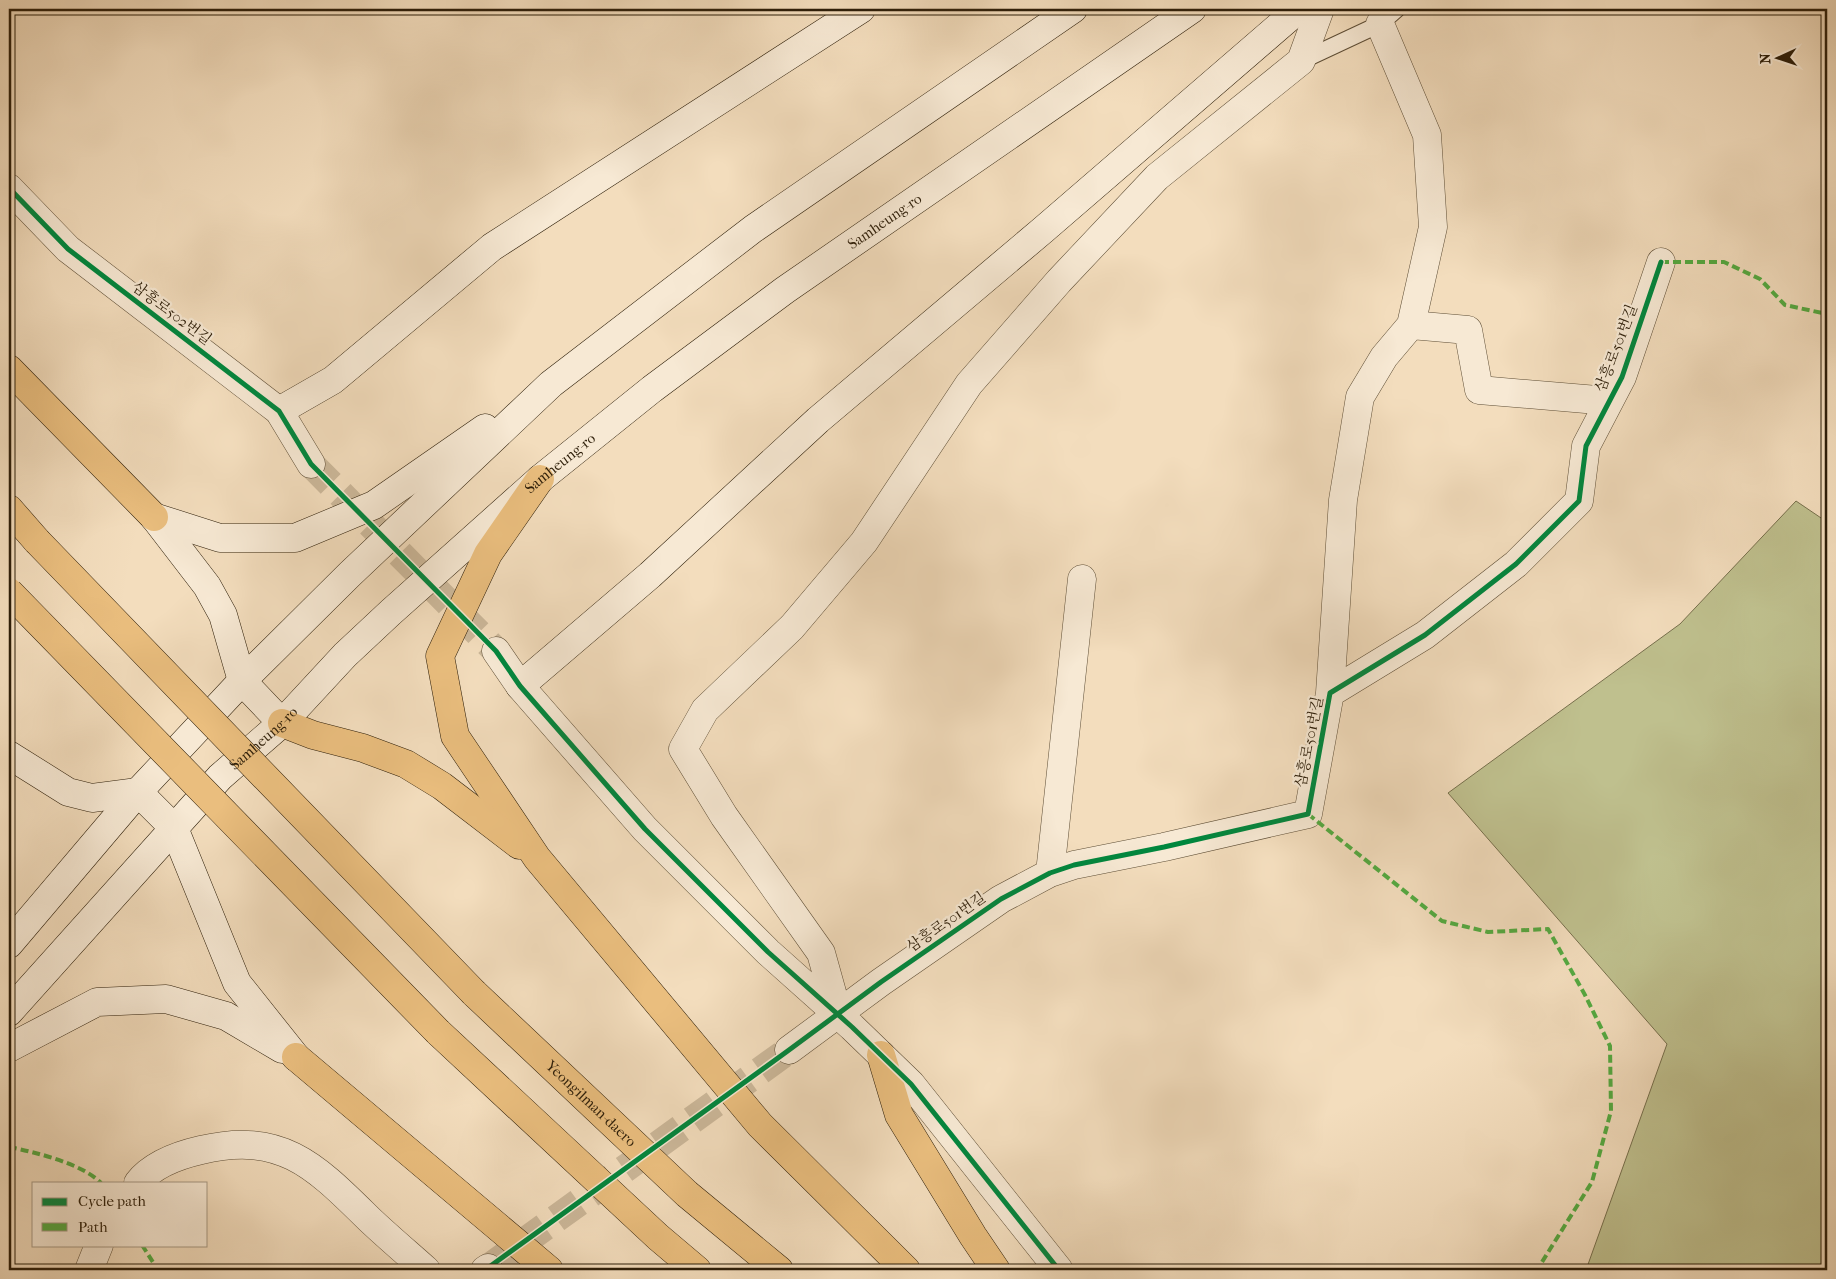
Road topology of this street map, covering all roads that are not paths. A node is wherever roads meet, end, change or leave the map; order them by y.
1 (862, 9) edge
2 (1073, 9) edge
3 (1192, 9) edge
4 (1299, 9) edge
5 (1320, 9) edge
6 (1388, 16) edge
7 (1300, 61) junction
8 (9, 188) edge
9 (1661, 262) dead end
10 (1410, 325) junction
11 (9, 369) edge
12 (551, 384) junction
13 (1609, 401) junction
14 (279, 411) junction
15 (311, 464) tunnel mouth
16 (540, 480) junction
17 (9, 509) edge
18 (154, 517) junction
19 (1082, 579) dead end
20 (9, 592) edge
21 (496, 651) tunnel mouth
22 (242, 681) junction
23 (520, 686) junction
24 (1330, 693) junction
25 (282, 723) junction
26 (9, 755) edge
27 (138, 792) junction
28 (174, 828) junction
29 (536, 858) junction
30 (1050, 872) junction
31 (9, 944) edge
32 (9, 1012) edge
33 (838, 1014) junction
34 (9, 1048) edge
35 (789, 1050) tunnel mouth
36 (881, 1055) junction
37 (296, 1057) junction
38 (139, 1182) edge
39 (99, 1246) edge
40 (89, 1270) edge
41 (426, 1270) edge
42 (549, 1270) edge
43 (697, 1270) edge
44 (779, 1270) edge
45 (906, 1270) edge
46 (996, 1270) edge
47 (1059, 1270) edge

1 - 14 main road
2 - 12 main road
3 - 16 main road, Samheung-ro
4 - 23 main road
5 - 7 main road
6 - 7 lane
6 - 10 main road, 삼흥로501번길
7 - 33 main road
8 - 14 main road, 삼흥로502번길
9 - 13 main road, 삼흥로501번길
10 - 13 main road, 삼흥로501번길
10 - 24 main road, 삼흥로501번길
11 - 18 highway
12 - 18 main road
12 - 22 main road
13 - 24 main road, 삼흥로501번길
14 - 15 main road, 삼흥로502번길
16 - 25 main road, Samheung-ro
16 - 29 highway
17 - 44 highway, Yeongilman-daero, bridge
18 - 22 main road
19 - 30 main road
20 - 43 highway, bridge
21 - 23 main road
22 - 25 main road
22 - 27 main road
23 - 33 main road
24 - 30 main road, 삼흥로501번길
25 - 28 main road, Samheung-ro
25 - 29 highway
26 - 27 main road
27 - 28 main road
27 - 31 main road
28 - 32 main road, Samheung-ro
28 - 37 main road
29 - 45 highway
30 - 33 main road, 삼흥로501번길
33 - 35 main road, 삼흥로501번길
33 - 36 main road
34 - 37 main road
36 - 46 highway
36 - 47 main road
37 - 42 highway
38 - 41 main road
39 - 40 main road

